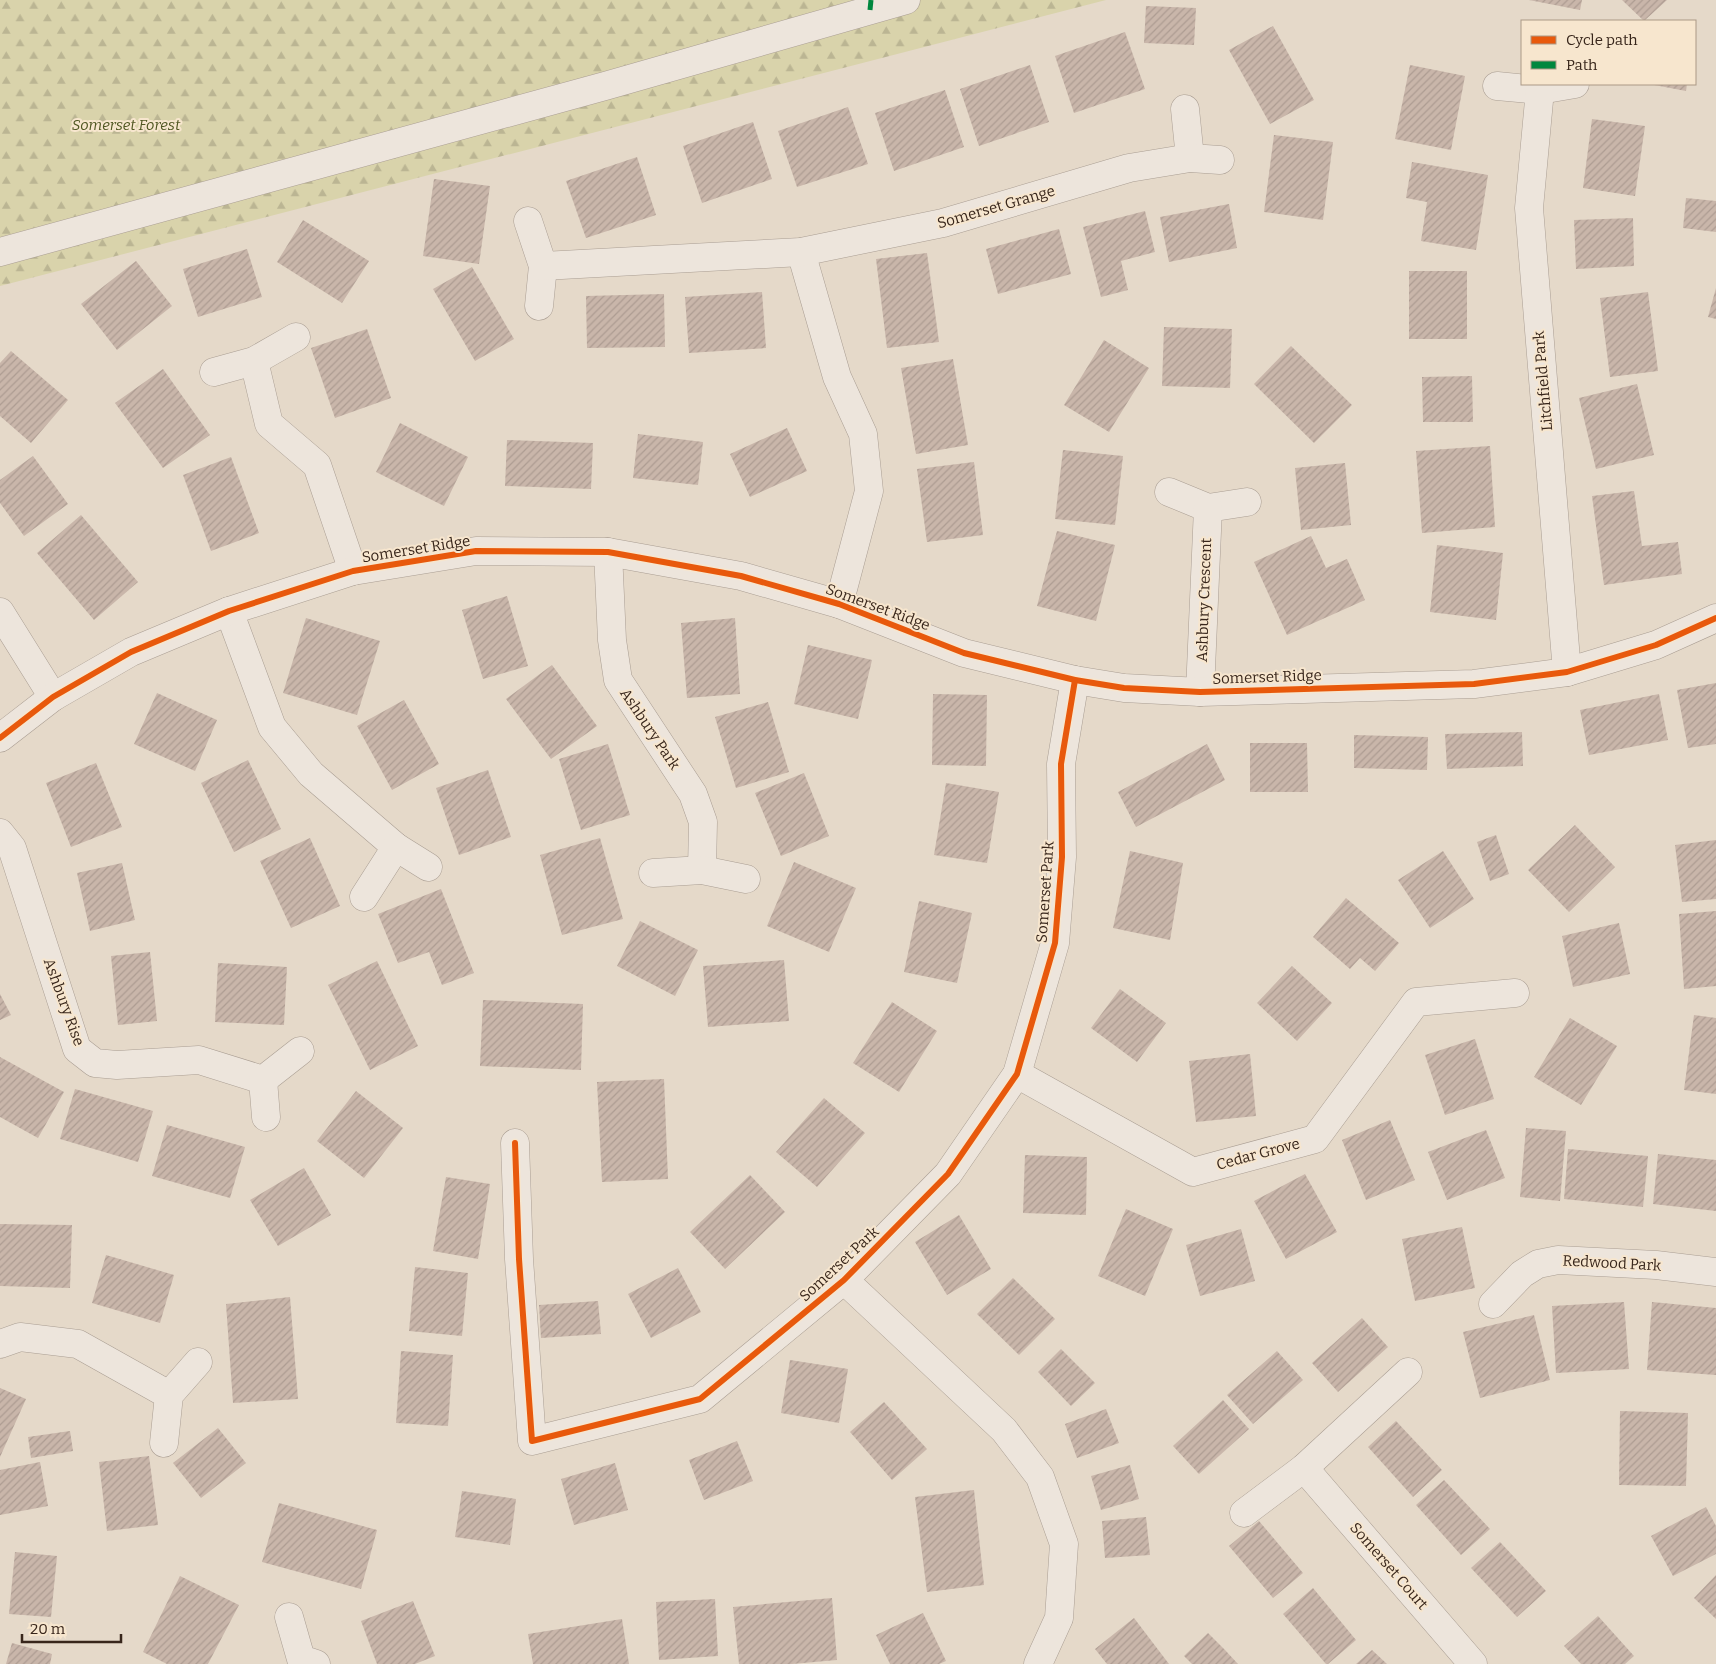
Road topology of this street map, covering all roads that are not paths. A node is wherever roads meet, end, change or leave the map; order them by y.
1 (906, 0) edge
2 (1569, 85) edge
3 (1497, 86) dead end
4 (1540, 90) junction
5 (1185, 109) dead end
6 (1190, 158) junction
7 (1220, 160) dead end
8 (528, 222) dead end
9 (0, 252) edge
10 (801, 252) junction
11 (543, 266) junction
12 (539, 306) dead end
13 (296, 338) dead end
14 (254, 361) junction
15 (214, 372) dead end
16 (1169, 492) dead end
17 (1247, 502) dead end
18 (1208, 508) junction
19 (608, 552) junction
20 (353, 571) junction
21 (839, 604) junction
22 (228, 611) junction
23 (0, 612) edge
24 (1716, 618) edge
25 (1567, 672) junction
26 (1075, 680) junction
27 (1200, 692) junction
28 (53, 697) junction
29 (0, 738) edge
30 (0, 833) edge
31 (396, 847) junction
32 (428, 866) dead end
33 (702, 870) junction
34 (654, 873) dead end
35 (746, 879) dead end
36 (364, 897) dead end
37 (1516, 993) dead end
38 (300, 1051) dead end
39 (1017, 1074) junction
40 (263, 1080) junction
41 (266, 1117) dead end
42 (516, 1144) dead end
43 (1716, 1272) edge
44 (844, 1280) junction
45 (1493, 1304) dead end
46 (0, 1344) edge
47 (198, 1362) dead end
48 (1408, 1372) dead end
49 (169, 1395) junction
50 (164, 1443) dead end
51 (1304, 1468) junction
52 (1255, 1506) dead end
53 (289, 1617) dead end
54 (304, 1662) edge
55 (1038, 1664) edge
56 (1473, 1664) edge

1 - 9 street
2 - 4 street
3 - 4 street
4 - 25 street, Litchfield Park
5 - 6 street
6 - 7 street, Somerset Grange
6 - 10 street, Somerset Grange
8 - 11 street
10 - 11 street, Somerset Grange
10 - 21 street
11 - 12 street
13 - 14 street
14 - 15 street
14 - 20 street
16 - 18 street
17 - 18 street
18 - 27 street, Ashbury Crescent
19 - 20 street, Somerset Ridge
19 - 21 street, Somerset Ridge
19 - 33 street, Ashbury Park
20 - 22 street, Somerset Ridge
21 - 26 street, Somerset Ridge
22 - 28 street, Somerset Ridge
22 - 31 street
23 - 28 street
24 - 25 street, Somerset Ridge
25 - 27 street, Somerset Ridge
26 - 27 street, Somerset Ridge
26 - 39 street, Somerset Park
28 - 29 street, Somerset Ridge
30 - 40 street, Ashbury Rise
31 - 32 street
31 - 36 street
33 - 34 street
33 - 35 street
37 - 39 street, Cedar Grove
38 - 40 street
39 - 44 street, Somerset Park
40 - 41 street
42 - 44 street, Somerset Park
43 - 45 street, Redwood Park
44 - 55 street, Somerset Park
46 - 49 street
47 - 49 street
48 - 51 street
49 - 50 street
51 - 52 street
51 - 56 street, Somerset Court
53 - 54 street

